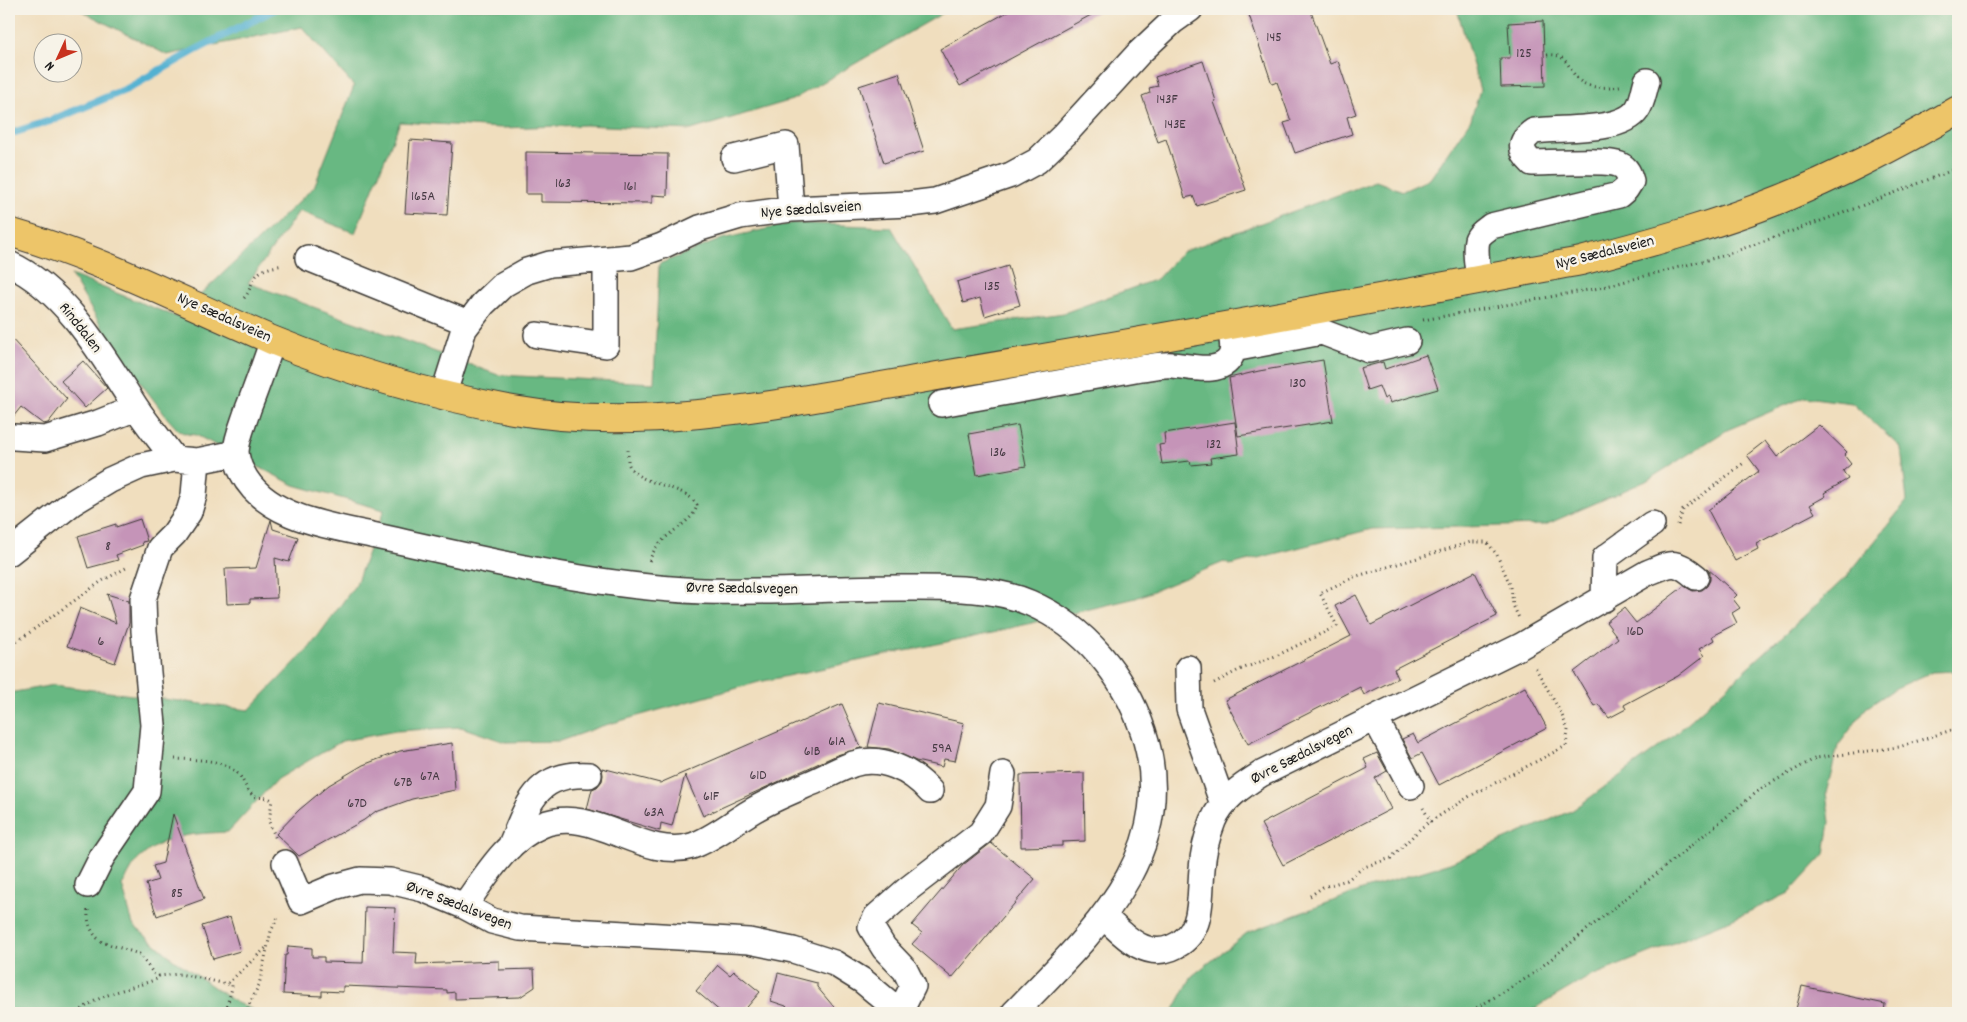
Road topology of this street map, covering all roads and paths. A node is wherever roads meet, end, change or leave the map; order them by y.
1 (1190, 9) edge
2 (1547, 55) dead end
3 (1646, 84) joint
4 (1958, 110) edge
5 (734, 158) dead end
6 (792, 209) junction
7 (9, 232) edge
8 (308, 258) dead end
9 (606, 260) junction
10 (9, 264) edge
11 (265, 270) dead end
12 (1480, 280) junction
13 (240, 302) dead end
14 (468, 323) junction
15 (537, 334) dead end
16 (1231, 337) junction
17 (273, 340) junction
18 (1407, 341) dead end
19 (443, 396) junction
20 (941, 404) dead end
21 (136, 408) junction
22 (14, 437) dead end
23 (628, 450) dead end
24 (236, 454) junction
25 (185, 460) junction
26 (1652, 524) dead end
27 (160, 548) junction
28 (9, 553) edge
29 (648, 569) dead end
30 (1696, 577) dead end
31 (1604, 599) junction
32 (1520, 622) dead end
33 (1520, 646) junction
34 (9, 647) edge
35 (1188, 668) dead end
36 (1189, 696) junction
37 (1375, 718) junction
38 (1958, 728) edge
39 (150, 758) junction
40 (1003, 774) dead end
41 (589, 775) dead end
42 (1411, 786) dead end
43 (930, 791) dead end
44 (1223, 804) junction
45 (1423, 807) dead end
46 (1431, 822) junction
47 (510, 847) junction
48 (285, 863) joint
49 (88, 885) joint
50 (1310, 896) dead end
51 (292, 904) junction
52 (464, 906) junction
53 (1103, 916) junction
54 (267, 947) junction
55 (159, 976) junction
56 (228, 983) junction
57 (78, 1013) edge
58 (230, 1013) edge
59 (245, 1013) edge
60 (901, 1013) edge
61 (1014, 1013) edge
62 (1468, 1013) edge

1 - 6 street, Nye Sædalsveien
2 - 3 path
3 - 12 street
4 - 12 main road, Nye Sædalsveien
5 - 6 street
6 - 9 street, Nye Sædalsveien
7 - 17 main road, Nye Sædalsveien
8 - 14 street
9 - 14 street, Nye Sædalsveien
9 - 15 street
10 - 21 street, Rinddalen
11 - 13 path
12 - 16 main road, Nye Sædalsveien
14 - 19 street, Nye Sædalsveien
16 - 18 street, Nye Sædalsveien
16 - 19 main road, Nye Sædalsveien
16 - 20 street
17 - 19 main road, Nye Sædalsveien
17 - 24 street
21 - 22 street
21 - 25 street, Rinddalen
23 - 29 path
24 - 25 street
24 - 53 street, Øvre Sædalsvegen
25 - 27 street
25 - 28 street
26 - 31 street
27 - 34 path
27 - 39 street
30 - 31 street, Øvre Sædalsvegen
31 - 33 street, Øvre Sædalsvegen
32 - 36 path
33 - 37 street, Øvre Sædalsvegen
33 - 46 path
35 - 36 street
36 - 44 street
37 - 42 street
37 - 44 street, Øvre Sædalsvegen
38 - 62 path
39 - 48 path
39 - 49 street
40 - 60 street
41 - 47 street
43 - 47 street
44 - 53 street, Øvre Sædalsvegen
45 - 46 path
46 - 50 path
47 - 52 street
48 - 51 street
49 - 55 path
51 - 52 street, Øvre Sædalsvegen
51 - 54 path
52 - 60 street, Øvre Sædalsvegen
53 - 61 street, Øvre Sædalsvegen
54 - 56 path
54 - 59 path
55 - 56 path
55 - 57 path
56 - 58 path

